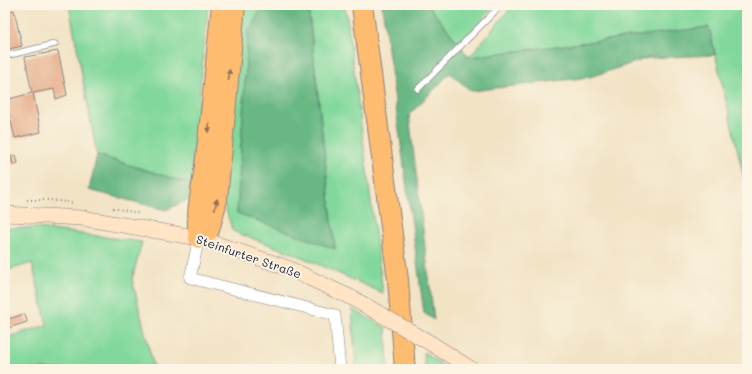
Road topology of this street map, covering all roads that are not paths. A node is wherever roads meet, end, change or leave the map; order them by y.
1 (222, 5) edge
2 (236, 5) edge
3 (356, 5) edge
4 (362, 5) edge
5 (501, 5) edge
6 (366, 30) junction
7 (55, 44) dead end
8 (5, 56) edge
9 (418, 89) dead end
10 (5, 214) edge
11 (200, 238) junction
12 (340, 369) edge
13 (406, 369) edge
14 (471, 369) edge

1 -> 11 highway
11 -> 2 highway
3 - 6 highway
4 - 6 highway
5 - 9 lane
6 - 13 highway
7 - 8 lane
10 - 11 main road, Steinfurter Straße
11 - 12 street
11 - 14 main road, Steinfurter Straße, bridge

